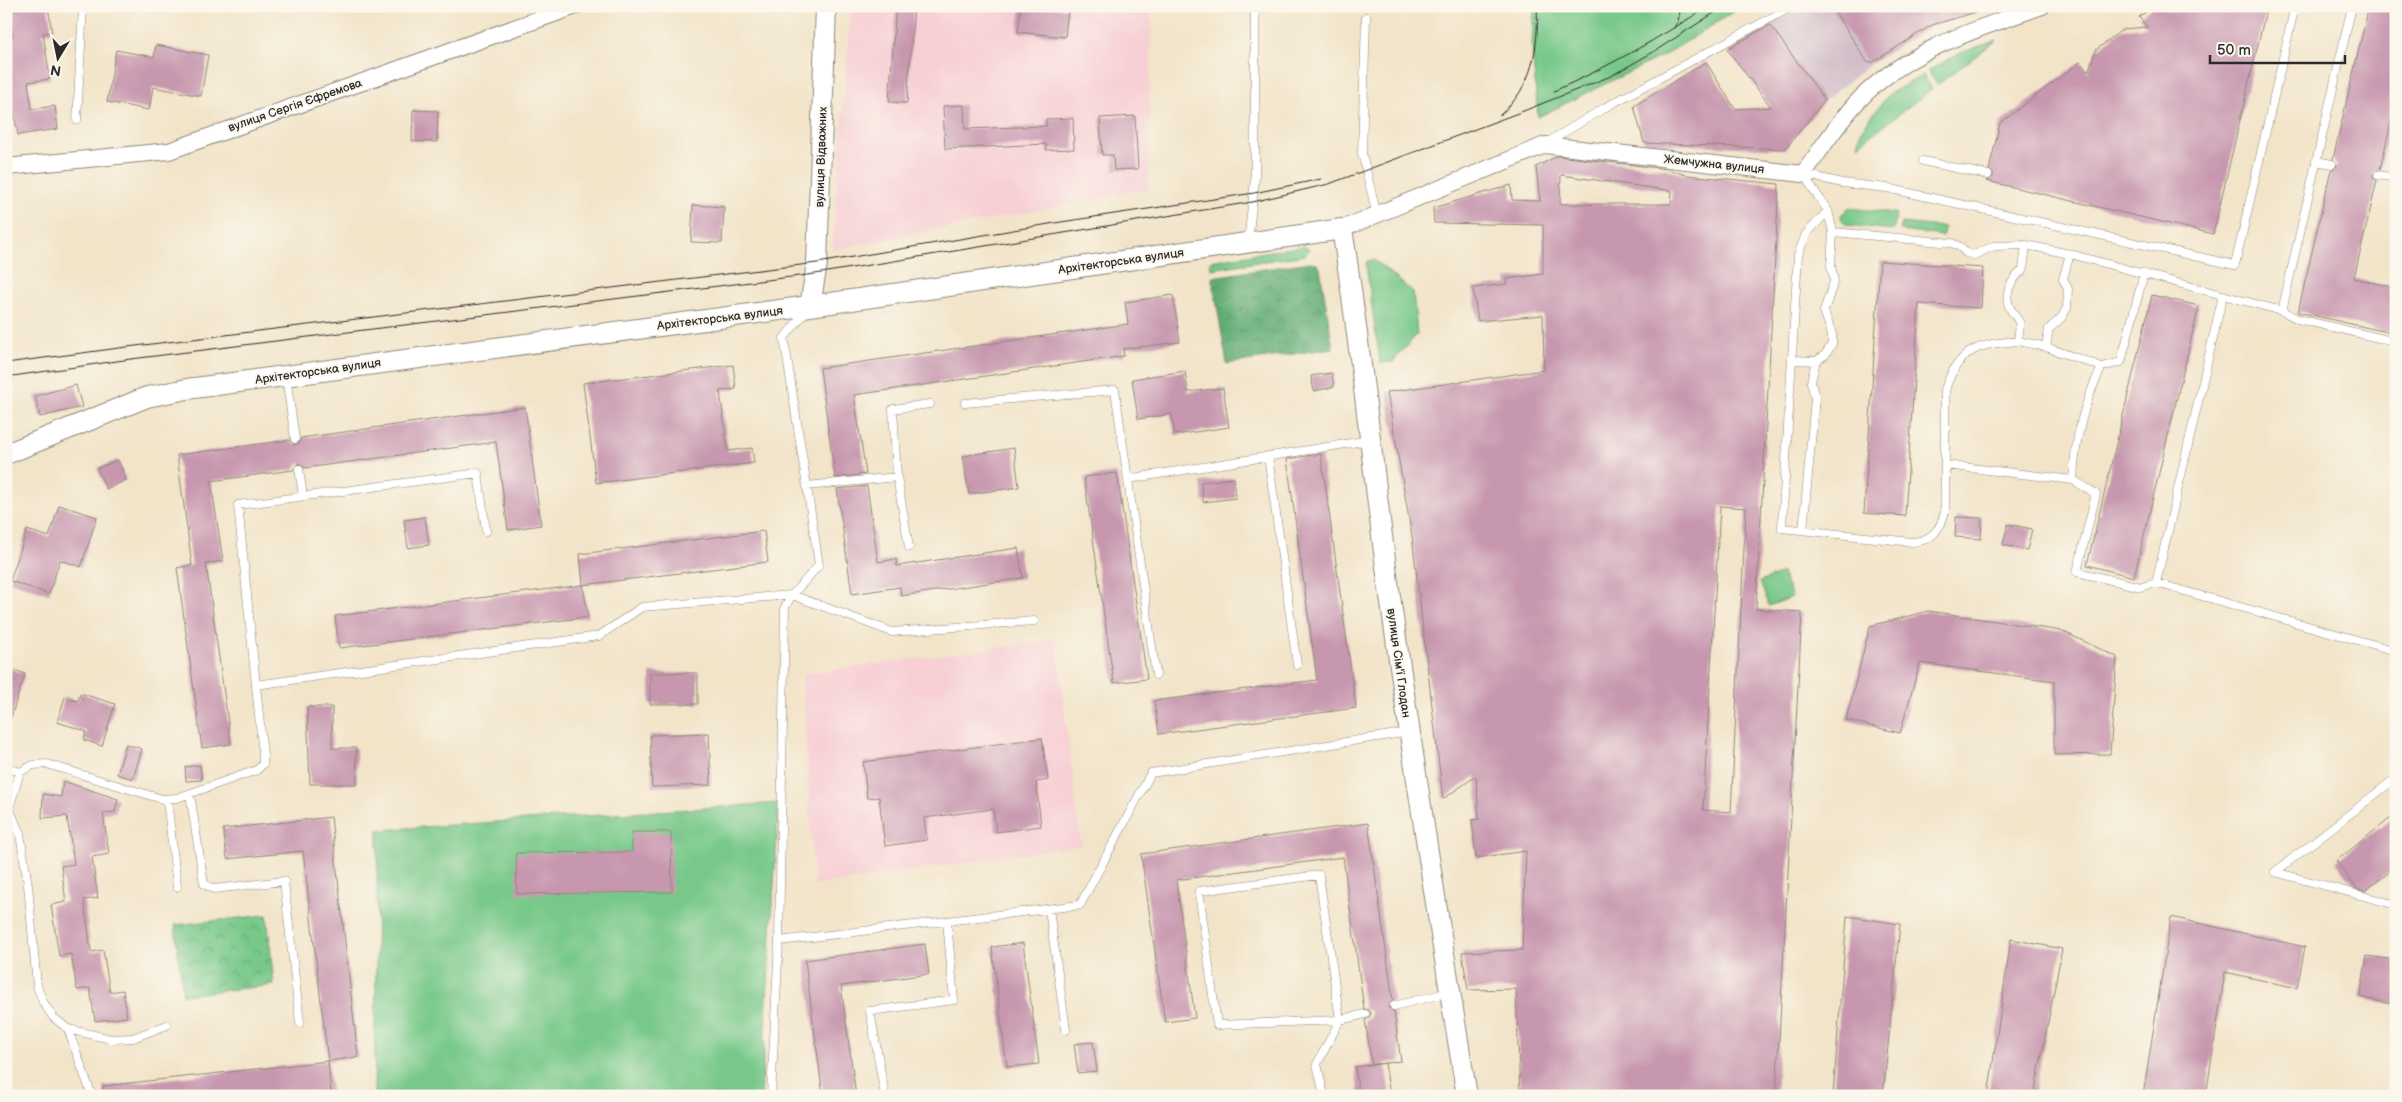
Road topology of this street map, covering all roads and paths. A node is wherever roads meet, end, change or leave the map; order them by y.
1 (83, 6) edge
2 (576, 6) edge
3 (826, 6) edge
4 (1255, 6) edge
5 (1794, 6) edge
6 (2042, 6) edge
7 (2295, 6) edge
8 (2352, 6) edge
9 (1366, 17) dead end
10 (77, 120) dead end
11 (1544, 144) junction
12 (1923, 161) dead end
13 (2316, 161) junction
14 (2332, 164) dead end
15 (6, 167) edge
16 (1803, 174) junction
17 (1988, 175) dead end
18 (2378, 175) dead end
19 (2396, 178) edge
20 (1828, 211) junction
21 (1376, 216) junction
22 (1342, 229) junction
23 (1833, 232) junction
24 (1248, 242) junction
25 (2026, 245) junction
26 (2070, 254) junction
27 (2144, 274) junction
28 (2223, 295) junction
29 (810, 306) junction
30 (2282, 311) junction
31 (2018, 341) junction
32 (2396, 342) edge
33 (2046, 346) junction
34 (1793, 360) junction
35 (1816, 361) junction
36 (2102, 367) junction
37 (286, 376) junction
38 (965, 403) dead end
39 (930, 404) dead end
40 (295, 439) dead end
41 (1372, 439) junction
42 (6, 454) edge
43 (1268, 456) junction
44 (1944, 465) junction
45 (299, 469) dead end
46 (897, 477) junction
47 (1128, 479) junction
48 (2073, 480) junction
49 (807, 486) junction
50 (303, 496) junction
51 (1803, 530) junction
52 (486, 531) dead end
53 (909, 547) dead end
54 (2156, 583) junction
55 (792, 595) junction
56 (1034, 621) dead end
57 (2396, 652) edge
58 (1297, 665) dead end
59 (1156, 675) dead end
60 (256, 685) junction
61 (1409, 732) junction
62 (6, 767) edge
63 (20, 772) junction
64 (2396, 778) edge
65 (190, 794) junction
66 (167, 799) junction
67 (10, 810) junction
68 (6, 818) edge
69 (177, 887) dead end
70 (2396, 905) edge
71 (1049, 909) junction
72 (947, 921) junction
73 (779, 941) junction
74 (1450, 992) junction
75 (1394, 1006) dead end
76 (1365, 1014) dead end
77 (1340, 1020) junction
78 (300, 1023) dead end
79 (167, 1025) dead end
80 (68, 1029) junction
81 (1066, 1030) dead end
82 (92, 1096) edge
83 (772, 1096) edge
84 (885, 1096) edge
85 (1324, 1096) edge
86 (1466, 1096) edge

1 - 10 lane
2 - 15 street, вулиця Сергія Єфремова
3 - 29 street, вулиця Відважних
4 - 24 lane
5 - 11 lane
6 - 16 street
7 - 16 lane
8 - 13 lane
9 - 21 lane
11 - 16 street, Жемчужна вулиця
11 - 21 street, Жемчужна вулиця
12 - 17 lane
13 - 14 lane
13 - 30 lane
16 - 20 lane
18 - 19 lane
20 - 23 lane
20 - 34 lane
21 - 22 street, Жемчужна вулиця
22 - 24 street, Архітекторська вулиця
22 - 41 street, вулиця Сім'ї Глодан
23 - 25 lane
23 - 35 lane
24 - 29 street, Архітекторська вулиця
25 - 26 lane
25 - 31 lane
26 - 27 lane
26 - 33 lane
27 - 28 lane
27 - 36 lane
28 - 30 lane
28 - 54 lane
29 - 37 street, Архітекторська вулиця
29 - 49 lane
30 - 32 lane
31 - 33 lane
31 - 44 lane
33 - 36 lane
34 - 35 lane
34 - 51 lane
35 - 51 lane
36 - 48 lane
37 - 40 lane
37 - 42 street, Архітекторська вулиця
38 - 47 lane
39 - 46 lane
41 - 43 lane
41 - 61 street, вулиця Сім'ї Глодан
43 - 47 lane
43 - 58 lane
44 - 48 lane
44 - 51 lane
45 - 50 lane
46 - 49 lane
46 - 53 lane
47 - 59 lane
48 - 54 lane
49 - 55 lane
50 - 52 lane
50 - 60 lane
54 - 57 lane
55 - 56 lane
55 - 60 lane
55 - 73 lane
60 - 65 lane
61 - 71 lane
61 - 74 street, вулиця Сім'ї Глодан
62 - 63 lane
63 - 66 lane
63 - 67 lane
64 - 70 lane
65 - 66 lane
65 - 78 lane
66 - 69 lane
67 - 68 lane
67 - 80 lane
71 - 72 lane
71 - 81 lane
72 - 73 lane
72 - 84 lane
73 - 83 lane
74 - 75 lane
74 - 86 street, вулиця Сім'ї Глодан
76 - 77 lane
77 - 77 lane
77 - 85 lane
79 - 80 lane
80 - 82 lane

